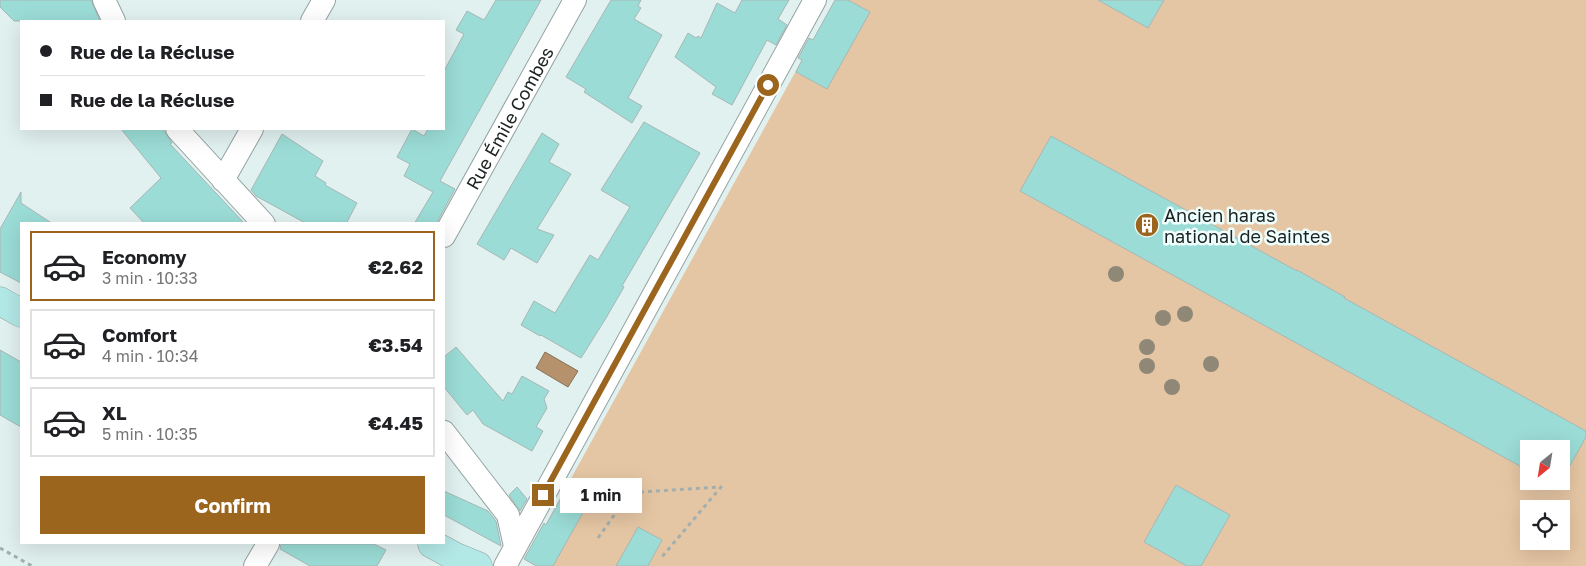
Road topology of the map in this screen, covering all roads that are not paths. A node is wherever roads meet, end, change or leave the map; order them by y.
1 (104, 0) edge
2 (324, 0) edge
3 (575, 0) edge
4 (815, 0) edge
5 (114, 20) edge
6 (313, 20) edge
7 (178, 130) edge
8 (251, 130) edge
9 (223, 180) junction
10 (262, 222) edge
11 (445, 234) edge
12 (0, 301) edge
13 (20, 312) edge
14 (445, 433) edge
15 (268, 544) edge
16 (432, 544) edge
17 (510, 556) edge
18 (256, 566) edge
19 (478, 566) edge

1 - 5 street
2 - 6 street
3 - 11 street, Rue Émile Combes
4 - 17 street
7 - 9 street
8 - 9 street
9 - 10 street
12 - 13 main road
14 - 17 street
15 - 18 street
16 - 19 main road

